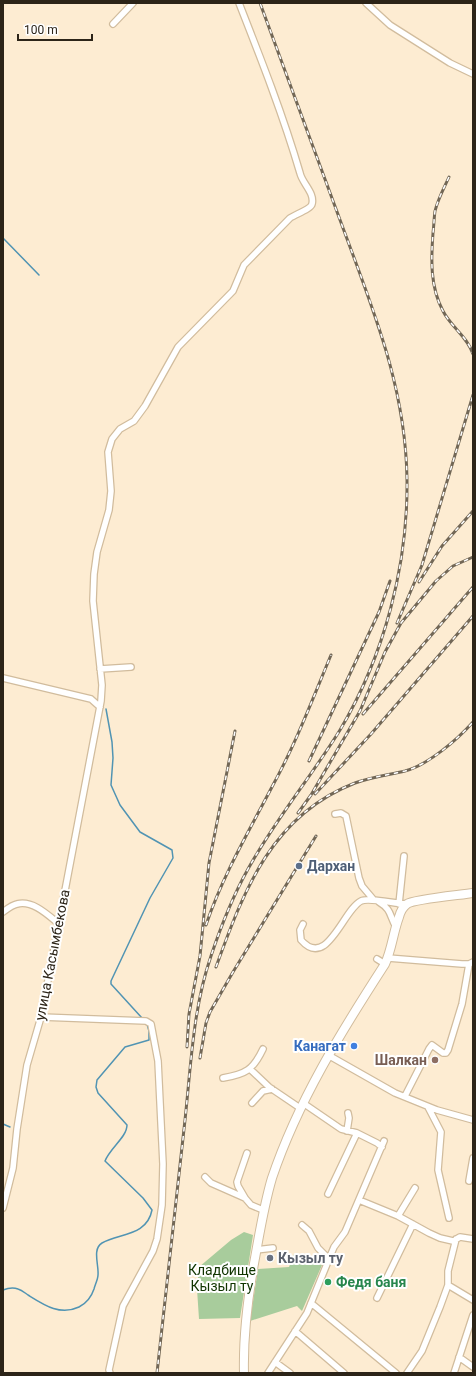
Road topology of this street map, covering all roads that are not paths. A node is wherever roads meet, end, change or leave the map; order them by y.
1 (133, 3) edge
2 (239, 3) edge
3 (366, 3) edge
4 (113, 24) dead end
5 (473, 74) edge
6 (131, 667) dead end
7 (100, 669) junction
8 (3, 678) edge
9 (101, 704) junction
10 (335, 814) dead end
11 (404, 856) dead end
12 (473, 892) edge
13 (376, 900) junction
14 (403, 904) junction
15 (3, 912) edge
16 (59, 924) junction
17 (303, 924) dead end
18 (396, 927) junction
19 (377, 959) dead end
20 (386, 961) junction
21 (471, 963) edge
22 (41, 1017) junction
23 (263, 1049) dead end
24 (328, 1055) junction
25 (250, 1069) junction
26 (223, 1078) dead end
27 (272, 1089) junction
28 (405, 1096) junction
29 (252, 1103) dead end
30 (302, 1106) junction
31 (428, 1107) junction
32 (348, 1113) dead end
33 (473, 1120) edge
34 (347, 1131) junction
35 (357, 1133) junction
36 (384, 1141) dead end
37 (382, 1147) junction
38 (247, 1153) dead end
39 (473, 1158) edge
40 (205, 1177) dead end
41 (469, 1181) dead end
42 (414, 1188) dead end
43 (328, 1194) dead end
44 (245, 1198) junction
45 (359, 1200) junction
46 (3, 1208) edge
47 (263, 1210) junction
48 (398, 1216) junction
49 (449, 1218) dead end
50 (413, 1224) junction
51 (302, 1225) dead end
52 (456, 1239) junction
53 (473, 1239) edge
54 (273, 1248) dead end
55 (256, 1250) junction
56 (329, 1259) junction
57 (448, 1285) junction
58 (377, 1298) dead end
59 (473, 1300) edge
60 (311, 1303) junction
61 (473, 1315) edge
62 (295, 1331) junction
63 (459, 1356) junction
64 (275, 1362) junction
65 (473, 1366) edge
66 (110, 1373) edge
67 (244, 1373) edge
68 (268, 1373) edge
69 (290, 1373) edge
70 (344, 1373) edge
71 (396, 1373) edge
72 (407, 1373) edge
73 (454, 1373) edge

1 - 4 street
2 - 7 street, улица Касымбекова
3 - 5 street
6 - 7 street
7 - 9 street, улица Касымбекова
8 - 9 street
9 - 16 street, улица Касымбекова
10 - 13 street
11 - 14 street
12 - 14 street
13 - 14 street
13 - 17 street
13 - 18 street
14 - 18 street
15 - 16 street
16 - 22 street, улица Касымбекова
18 - 20 street
19 - 20 street
20 - 21 street
20 - 24 street
21 - 28 street
22 - 46 street, улица Касымбекова
22 - 66 street
23 - 25 street
24 - 28 street
24 - 30 street
25 - 26 street
25 - 27 street
27 - 29 street
27 - 30 street
28 - 31 street
30 - 34 street
30 - 47 street
31 - 33 street
31 - 49 street
32 - 34 street
34 - 35 street
35 - 37 street
35 - 43 street
36 - 37 street
37 - 45 street
38 - 44 street
39 - 41 street
40 - 44 street
42 - 48 street
44 - 47 street
45 - 48 street
45 - 56 street
47 - 55 street
48 - 50 street
50 - 52 street
50 - 58 street
51 - 56 street
52 - 53 street
52 - 57 street
54 - 55 street
55 - 67 street
56 - 60 street
57 - 59 street
57 - 72 street
60 - 62 street
60 - 71 street
61 - 63 street
62 - 64 street
62 - 70 street
63 - 65 street
63 - 73 street
64 - 68 street
64 - 69 street

